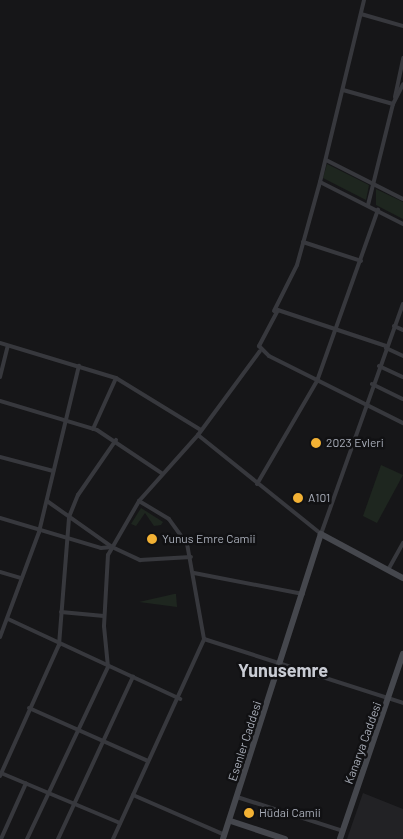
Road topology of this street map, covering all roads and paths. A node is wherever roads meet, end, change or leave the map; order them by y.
1 (364, 0) edge
2 (362, 14) junction
3 (403, 26) edge
4 (403, 58) edge
5 (403, 86) edge
6 (343, 90) junction
7 (393, 104) junction
8 (326, 160) junction
9 (320, 182) junction
10 (374, 184) junction
11 (403, 199) edge
12 (368, 205) junction
13 (378, 210) junction
14 (403, 224) edge
15 (303, 242) junction
16 (360, 262) junction
17 (403, 304) edge
18 (274, 311) junction
19 (394, 326) junction
20 (403, 330) edge
21 (336, 333) junction
22 (0, 343) edge
23 (8, 346) junction
24 (386, 347) junction
25 (260, 351) junction
26 (403, 356) edge
27 (79, 366) junction
28 (379, 366) junction
29 (0, 377) edge
30 (403, 377) edge
31 (116, 378) junction
32 (317, 381) junction
33 (372, 384) junction
34 (403, 399) edge
35 (0, 401) edge
36 (365, 402) junction
37 (66, 420) junction
38 (403, 423) edge
39 (93, 429) junction
40 (201, 430) junction
41 (198, 435) junction
42 (116, 440) junction
43 (0, 457) edge
44 (54, 471) junction
45 (163, 474) junction
46 (257, 484) junction
47 (47, 501) junction
48 (140, 501) junction
49 (70, 517) junction
50 (0, 518) edge
51 (38, 532) junction
52 (322, 534) junction
53 (66, 538) junction
54 (403, 543) edge
55 (112, 547) junction
56 (191, 557) junction
57 (388, 570) junction
58 (0, 572) edge
59 (194, 573) junction
60 (21, 578) junction
61 (403, 578) edge
62 (304, 594) junction
63 (61, 612) junction
64 (104, 616) junction
65 (8, 619) junction
66 (0, 637) edge
67 (204, 640) junction
68 (59, 645) junction
69 (403, 654) edge
70 (280, 665) junction
71 (108, 667) junction
72 (133, 677) junction
73 (180, 699) junction
74 (390, 699) junction
75 (403, 703) edge
76 (29, 708) junction
77 (78, 730) junction
78 (104, 741) junction
79 (148, 761) junction
80 (1, 774) edge
81 (26, 784) junction
82 (50, 793) junction
83 (133, 795) junction
84 (238, 797) junction
85 (75, 803) junction
86 (230, 821) junction
87 (120, 823) junction
88 (343, 831) junction
89 (224, 837) edge
90 (1, 839) edge
91 (27, 839) edge
92 (58, 839) edge
93 (112, 839) edge
94 (285, 839) edge
95 (340, 839) edge

1 - 2 street
2 - 3 street
2 - 6 street
4 - 7 street
5 - 7 street
6 - 7 street
6 - 8 street
7 - 10 street
8 - 9 street
8 - 10 street
9 - 12 street
9 - 15 street
10 - 11 street
10 - 12 street
12 - 13 street
13 - 14 street
13 - 16 street
15 - 16 street
15 - 18 street
16 - 21 street
17 - 19 street
18 - 21 street
18 - 25 street
19 - 20 street
19 - 24 street
21 - 24 street
21 - 32 street
22 - 23 street
23 - 27 street
23 - 29 street
24 - 26 street
24 - 28 street
25 - 32 street
25 - 40 street
27 - 31 street
27 - 37 street
28 - 30 street
28 - 33 street
31 - 39 street
31 - 40 street
32 - 36 street
32 - 46 street
33 - 34 street
33 - 36 street
35 - 37 street
36 - 38 street
36 - 52 street
37 - 39 street
37 - 44 street
39 - 42 street
40 - 41 street
41 - 45 street
41 - 46 street
42 - 45 street
42 - 49 street
43 - 44 street
44 - 47 street
45 - 48 street
46 - 52 street
47 - 49 street
47 - 51 street
48 - 55 street
48 - 56 street
49 - 53 street
49 - 55 street
50 - 51 street
51 - 53 street
51 - 60 street
52 - 57 street
52 - 62 street, Esenler Caddesi
53 - 55 street
53 - 63 street
54 - 57 street
55 - 56 street
55 - 64 street
56 - 59 street
57 - 61 street
58 - 60 street
59 - 62 street
59 - 67 street
60 - 65 street
62 - 70 street, Esenler Caddesi
63 - 64 street
63 - 68 street
64 - 71 street
65 - 66 street
65 - 68 street
67 - 70 street
67 - 73 street
68 - 71 street
68 - 76 street
69 - 74 street, Kanarya Caddesi
70 - 74 street
70 - 84 street, Esenler Caddesi
71 - 72 street
71 - 77 street
72 - 73 street
72 - 78 street
73 - 79 street
74 - 75 street
74 - 88 street, Kanarya Caddesi
76 - 77 street
76 - 80 street
77 - 78 street
77 - 82 street
78 - 79 street
78 - 85 street
79 - 83 street
80 - 81 street
81 - 82 street
81 - 90 street
82 - 85 street
82 - 91 street
83 - 87 street
83 - 89 street
84 - 86 street, Esenler Caddesi
84 - 88 street
85 - 87 street
85 - 92 street
86 - 89 street, Esenler Caddesi
86 - 94 street
87 - 93 street
88 - 95 street, Kanarya Caddesi

